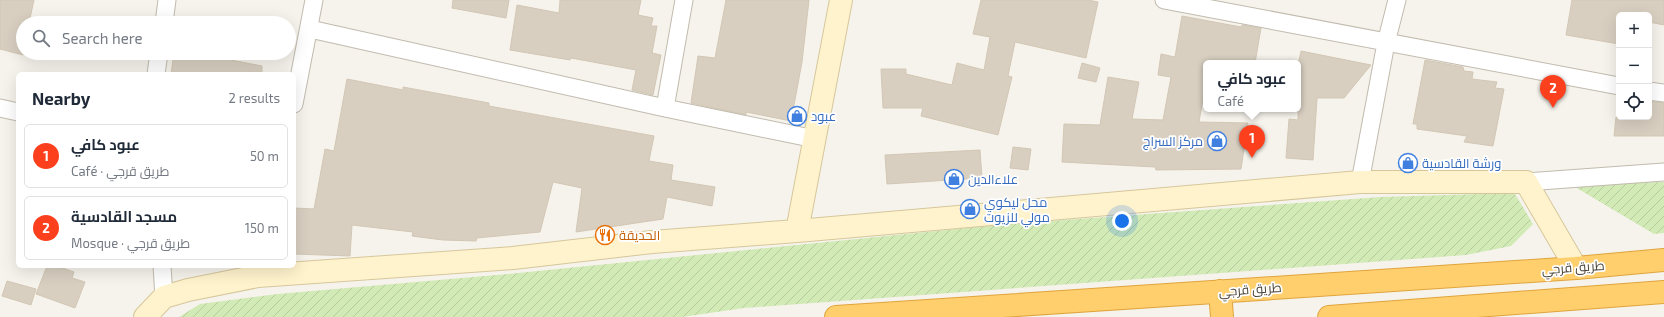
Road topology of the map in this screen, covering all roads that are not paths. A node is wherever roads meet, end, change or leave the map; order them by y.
1 (167, 0) edge
2 (314, 0) edge
3 (684, 0) edge
4 (841, 0) edge
5 (1164, 0) edge
6 (1397, 0) edge
7 (165, 16) edge
8 (310, 29) junction
9 (1386, 43) junction
10 (158, 60) edge
11 (156, 72) edge
12 (1616, 85) edge
13 (1652, 91) edge
14 (1664, 93) edge
15 (296, 95) edge
16 (0, 108) edge
17 (665, 108) junction
18 (16, 112) edge
19 (815, 138) junction
20 (1664, 172) edge
21 (1360, 182) junction
22 (1526, 182) junction
23 (797, 231) junction
24 (1664, 260) edge
25 (162, 268) edge
26 (1576, 268) junction
27 (259, 271) edge
28 (1220, 291) junction
29 (1664, 292) edge
30 (164, 297) junction
31 (145, 317) edge
32 (836, 317) edge
33 (1222, 317) edge
34 (1329, 317) edge

1 - 7 street
2 - 8 street
3 - 17 street
4 - 19 main road
5 - 9 street
6 - 9 street
8 - 15 street
8 - 17 street
9 - 12 street
9 - 21 street
10 - 11 street
13 - 14 street
16 - 18 street
17 - 19 street
19 - 23 main road
20 - 22 street
21 - 22 main road
21 - 23 main road
22 - 26 main road
23 - 27 main road
24 - 26 highway, طريق قرجي
25 - 30 street
26 - 28 highway, طريق قرجي
27 - 30 main road
28 - 32 highway, طريق قرجي
28 - 33 highway
29 - 34 highway
30 - 31 main road

